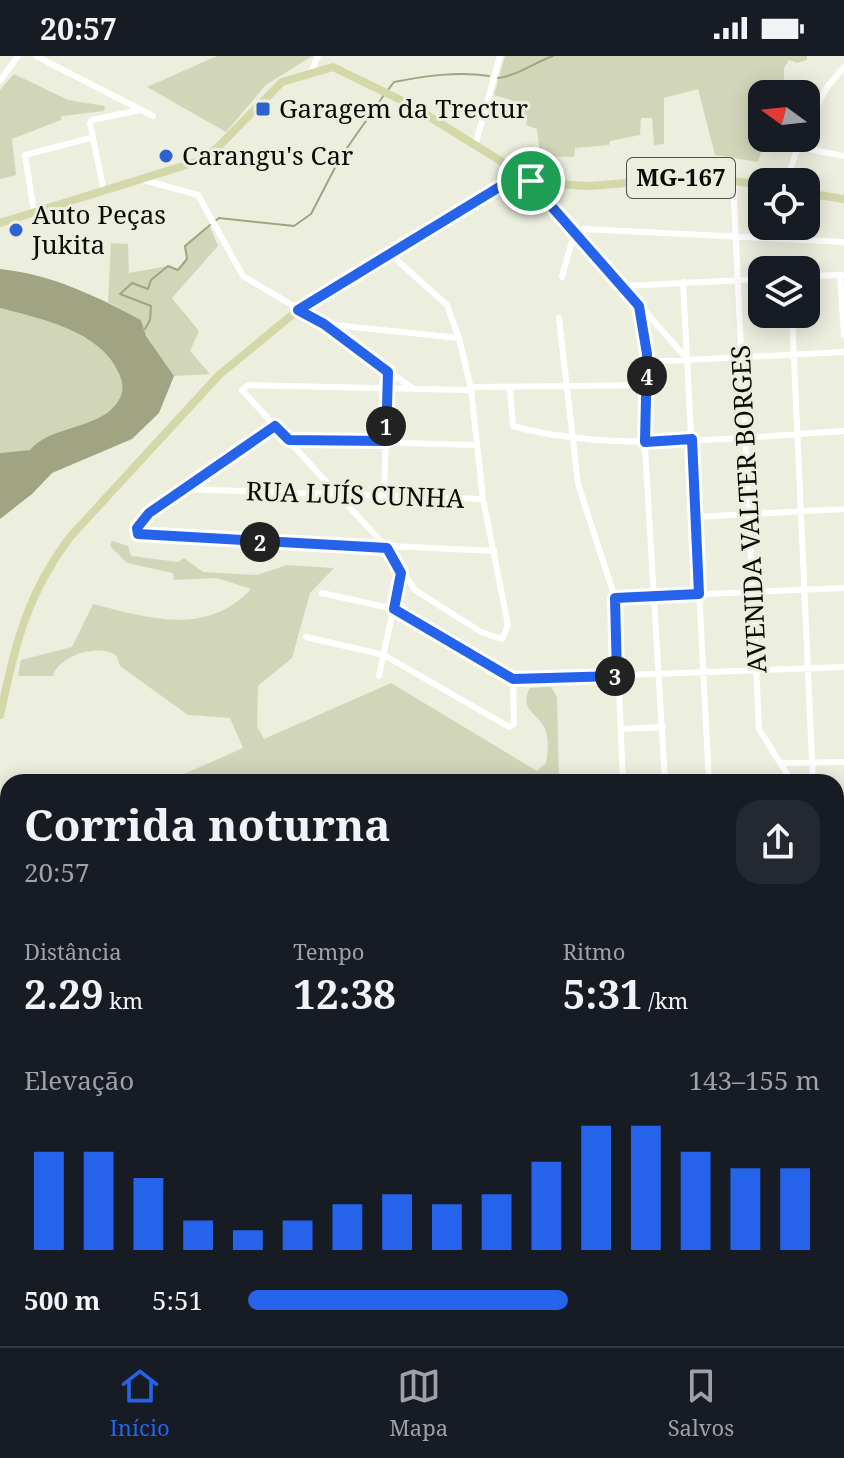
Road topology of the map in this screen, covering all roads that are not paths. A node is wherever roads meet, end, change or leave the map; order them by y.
1 (18, 56) edge
2 (36, 56) edge
3 (318, 56) edge
4 (334, 56) edge
5 (500, 56) edge
6 (333, 67) junction
7 (844, 67) edge
8 (311, 72) junction
9 (0, 81) edge
10 (820, 100) edge
11 (140, 110) junction
12 (153, 116) dead end
13 (90, 138) junction
14 (475, 146) junction
15 (820, 151) edge
16 (844, 156) edge
17 (524, 177) junction
18 (733, 179) junction
19 (144, 180) junction
20 (748, 182) edge
21 (552, 185) junction
22 (104, 192) junction
23 (820, 195) edge
24 (545, 199) junction
25 (844, 199) edge
26 (34, 212) junction
27 (0, 223) edge
28 (577, 234) junction
29 (735, 235) junction
30 (844, 242) edge
31 (390, 254) junction
32 (842, 275) edge
33 (820, 276) edge
34 (562, 277) dead end
35 (738, 280) junction
36 (748, 280) edge
37 (683, 282) junction
38 (624, 286) junction
39 (639, 306) junction
40 (298, 310) junction
41 (559, 318) dead end
42 (324, 324) junction
43 (793, 328) edge
44 (844, 335) edge
45 (459, 338) junction
46 (844, 352) edge
47 (795, 354) junction
48 (741, 357) junction
49 (689, 361) junction
50 (647, 362) junction
51 (388, 372) junction
52 (647, 385) junction
53 (566, 388) junction
54 (387, 389) junction
55 (414, 389) junction
56 (471, 389) junction
57 (510, 389) junction
58 (275, 426) junction
59 (844, 431) edge
60 (797, 434) junction
61 (572, 435) junction
62 (745, 436) junction
63 (692, 439) junction
64 (289, 440) junction
65 (386, 441) junction
66 (645, 442) junction
67 (477, 445) junction
68 (179, 489) junction
69 (340, 494) junction
70 (384, 495) junction
71 (483, 499) junction
72 (844, 509) edge
73 (801, 510) junction
74 (749, 514) junction
75 (696, 517) junction
76 (387, 548) junction
77 (494, 551) junction
78 (401, 573) junction
79 (844, 588) edge
80 (805, 589) junction
81 (322, 593) dead end
82 (752, 593) junction
83 (699, 594) junction
84 (656, 595) junction
85 (615, 598) junction
86 (394, 609) junction
87 (306, 637) dead end
88 (384, 655) junction
89 (844, 667) edge
90 (809, 669) junction
91 (756, 672) junction
92 (660, 674) junction
93 (703, 674) junction
94 (379, 676) dead end
95 (617, 676) junction
96 (513, 679) junction
97 (0, 715) edge
98 (663, 727) junction
99 (621, 729) junction
100 (844, 762) edge
101 (782, 763) junction
102 (814, 763) junction
103 (623, 774) edge
104 (665, 774) edge
105 (709, 774) edge
106 (788, 774) edge
107 (813, 774) edge

1 - 9 street
2 - 11 street
3 - 8 street
4 - 6 main road
5 - 14 street
6 - 8 main road
6 - 14 main road, MG-167
7 - 10 street
8 - 19 main road
11 - 12 street
11 - 13 street
13 - 22 street
13 - 26 street
14 - 17 main road, MG-167
15 - 16 street
17 - 21 main road, MG-167
17 - 24 street
17 - 31 main road
18 - 20 main road, MG-167
18 - 21 main road, MG-167
18 - 29 street, AVENIDA VALTER BORGES
19 - 22 main road
19 - 40 street
21 - 24 main road
22 - 26 main road
23 - 25 main road
24 - 28 street
26 - 27 main road
28 - 29 street
28 - 34 street
28 - 38 street
29 - 30 street
29 - 35 street, AVENIDA VALTER BORGES
31 - 40 main road
31 - 45 street
32 - 33 street
32 - 44 street
35 - 36 street
35 - 37 street
35 - 48 street, AVENIDA VALTER BORGES
37 - 38 street
37 - 49 street
38 - 39 street
39 - 49 street
39 - 50 street
40 - 42 street
40 - 97 main road
41 - 53 street
42 - 45 street
42 - 51 street
43 - 47 street
45 - 56 street
46 - 47 street
47 - 48 street
47 - 60 street
48 - 49 street
48 - 62 street, AVENIDA VALTER BORGES
49 - 50 street
49 - 63 street
50 - 52 street
51 - 54 street
51 - 55 street
52 - 53 street
52 - 66 street
53 - 57 street
53 - 61 street
54 - 55 street
54 - 58 street
54 - 65 street
55 - 56 street
56 - 57 street
56 - 67 street
57 - 61 street
58 - 64 street
58 - 68 street
59 - 60 street
60 - 62 street
60 - 73 street
61 - 66 street
61 - 85 street
62 - 63 street
62 - 74 street, AVENIDA VALTER BORGES
63 - 66 street
63 - 75 street
64 - 65 street
64 - 69 street
65 - 67 street
65 - 70 street
66 - 84 street
67 - 71 street
68 - 69 street, RUA LUÍS CUNHA
68 - 76 street
69 - 70 street, RUA LUÍS CUNHA
69 - 76 street
70 - 71 street, RUA LUÍS CUNHA
71 - 77 street
72 - 73 street
73 - 74 street
73 - 80 street
74 - 75 street
74 - 82 street, AVENIDA VALTER BORGES
75 - 83 street
76 - 77 street
76 - 78 street
77 - 78 street
78 - 86 street
79 - 80 street
80 - 82 street
80 - 90 street
81 - 86 street
82 - 83 street
82 - 91 street, AVENIDA VALTER BORGES
83 - 84 street
83 - 93 street
84 - 85 street
84 - 92 street
85 - 95 street
86 - 88 street
86 - 96 street
87 - 88 street
88 - 94 street
88 - 96 street
89 - 90 street
90 - 91 street
90 - 102 street
91 - 93 street
91 - 101 street, AVENIDA VALTER BORGES
92 - 93 street
92 - 95 street
92 - 98 street
93 - 105 street
95 - 96 street
95 - 99 street
98 - 99 street
98 - 104 street
99 - 103 street
100 - 102 street
101 - 102 street
101 - 106 street, AVENIDA VALTER BORGES
102 - 107 street

